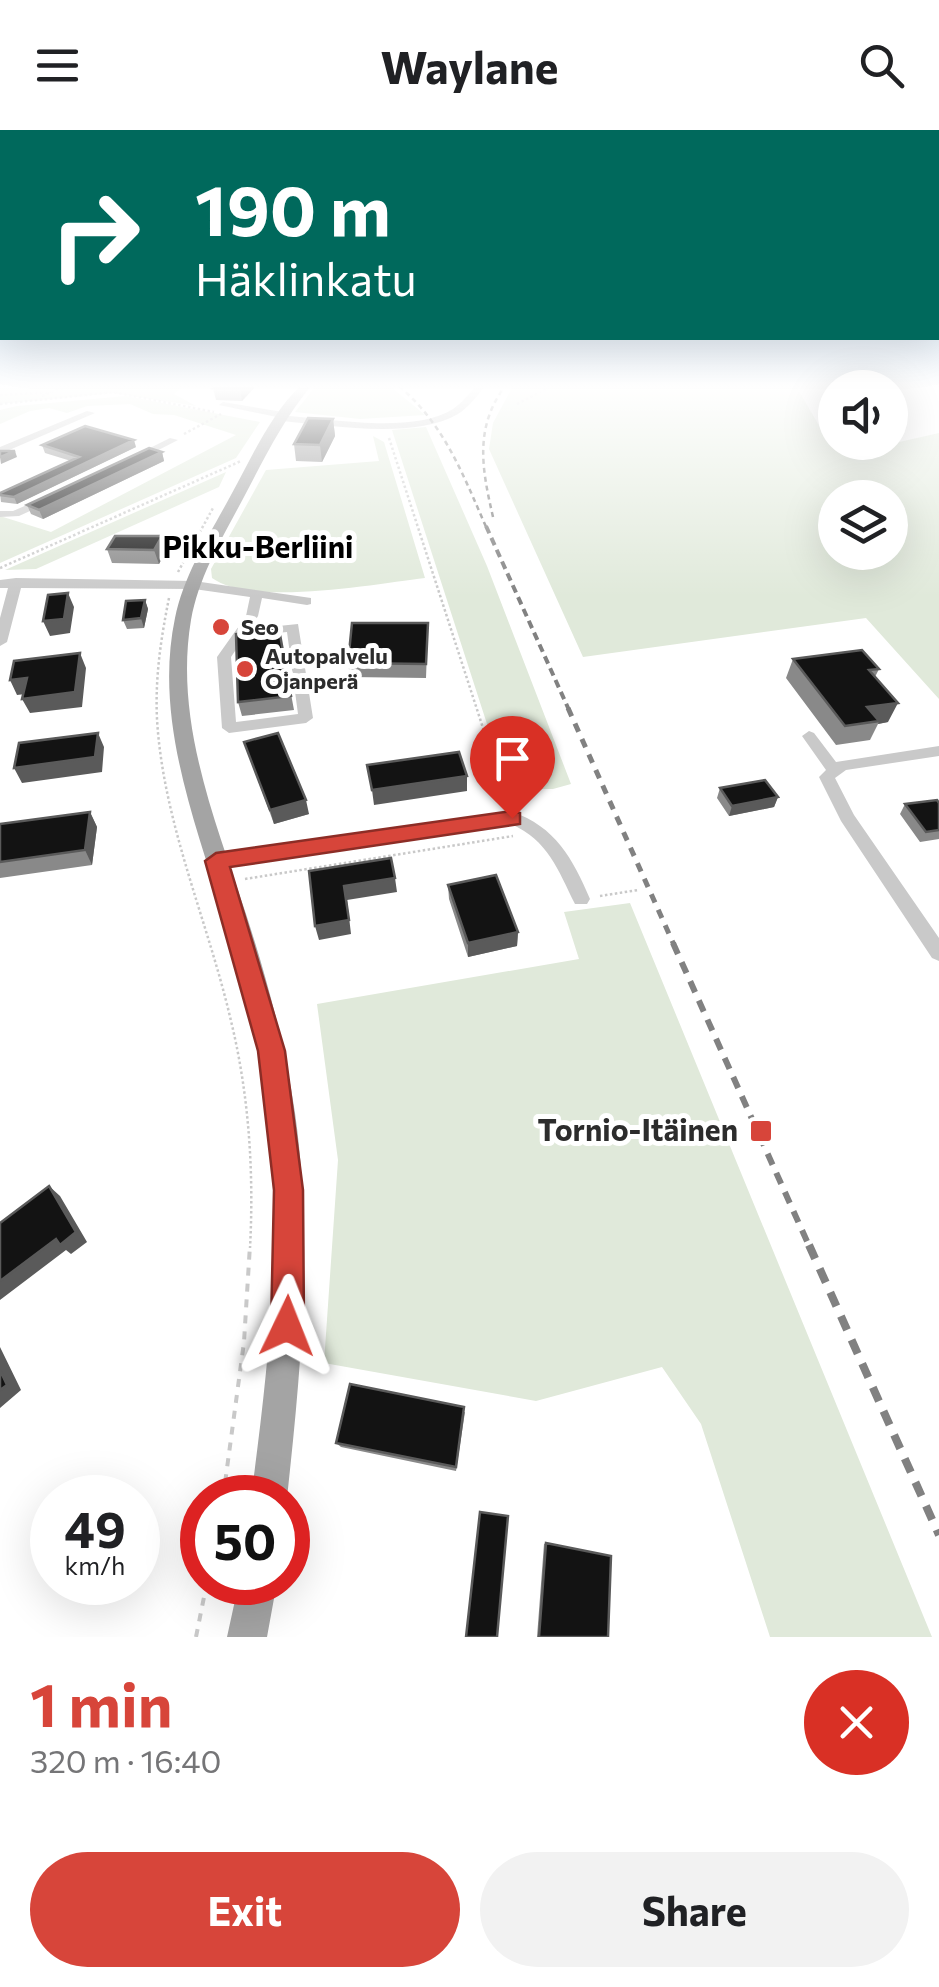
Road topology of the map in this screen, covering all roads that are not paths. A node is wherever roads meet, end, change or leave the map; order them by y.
1 (138, 456) edge
2 (259, 456) edge
3 (120, 465) edge
4 (68, 490) edge
5 (5, 514) edge
6 (16, 582) junction
7 (0, 584) edge
8 (183, 585) junction
9 (256, 595) junction
10 (307, 601) dead end
11 (238, 634) junction
12 (0, 642) edge
13 (809, 736) dead end
14 (939, 751) edge
15 (833, 769) junction
16 (220, 872) junction
17 (581, 899) road end
18 (939, 953) edge
19 (272, 1475) edge
20 (253, 1605) edge
21 (247, 1637) edge

1 - 3 street
2 - 8 main road
4 - 5 street
6 - 7 street
6 - 8 street
6 - 12 street
8 - 9 street
8 - 16 main road
9 - 10 street
9 - 11 street
11 - 11 street
13 - 15 street
14 - 15 street
15 - 18 street
16 - 17 street
16 - 19 main road
20 - 21 main road

